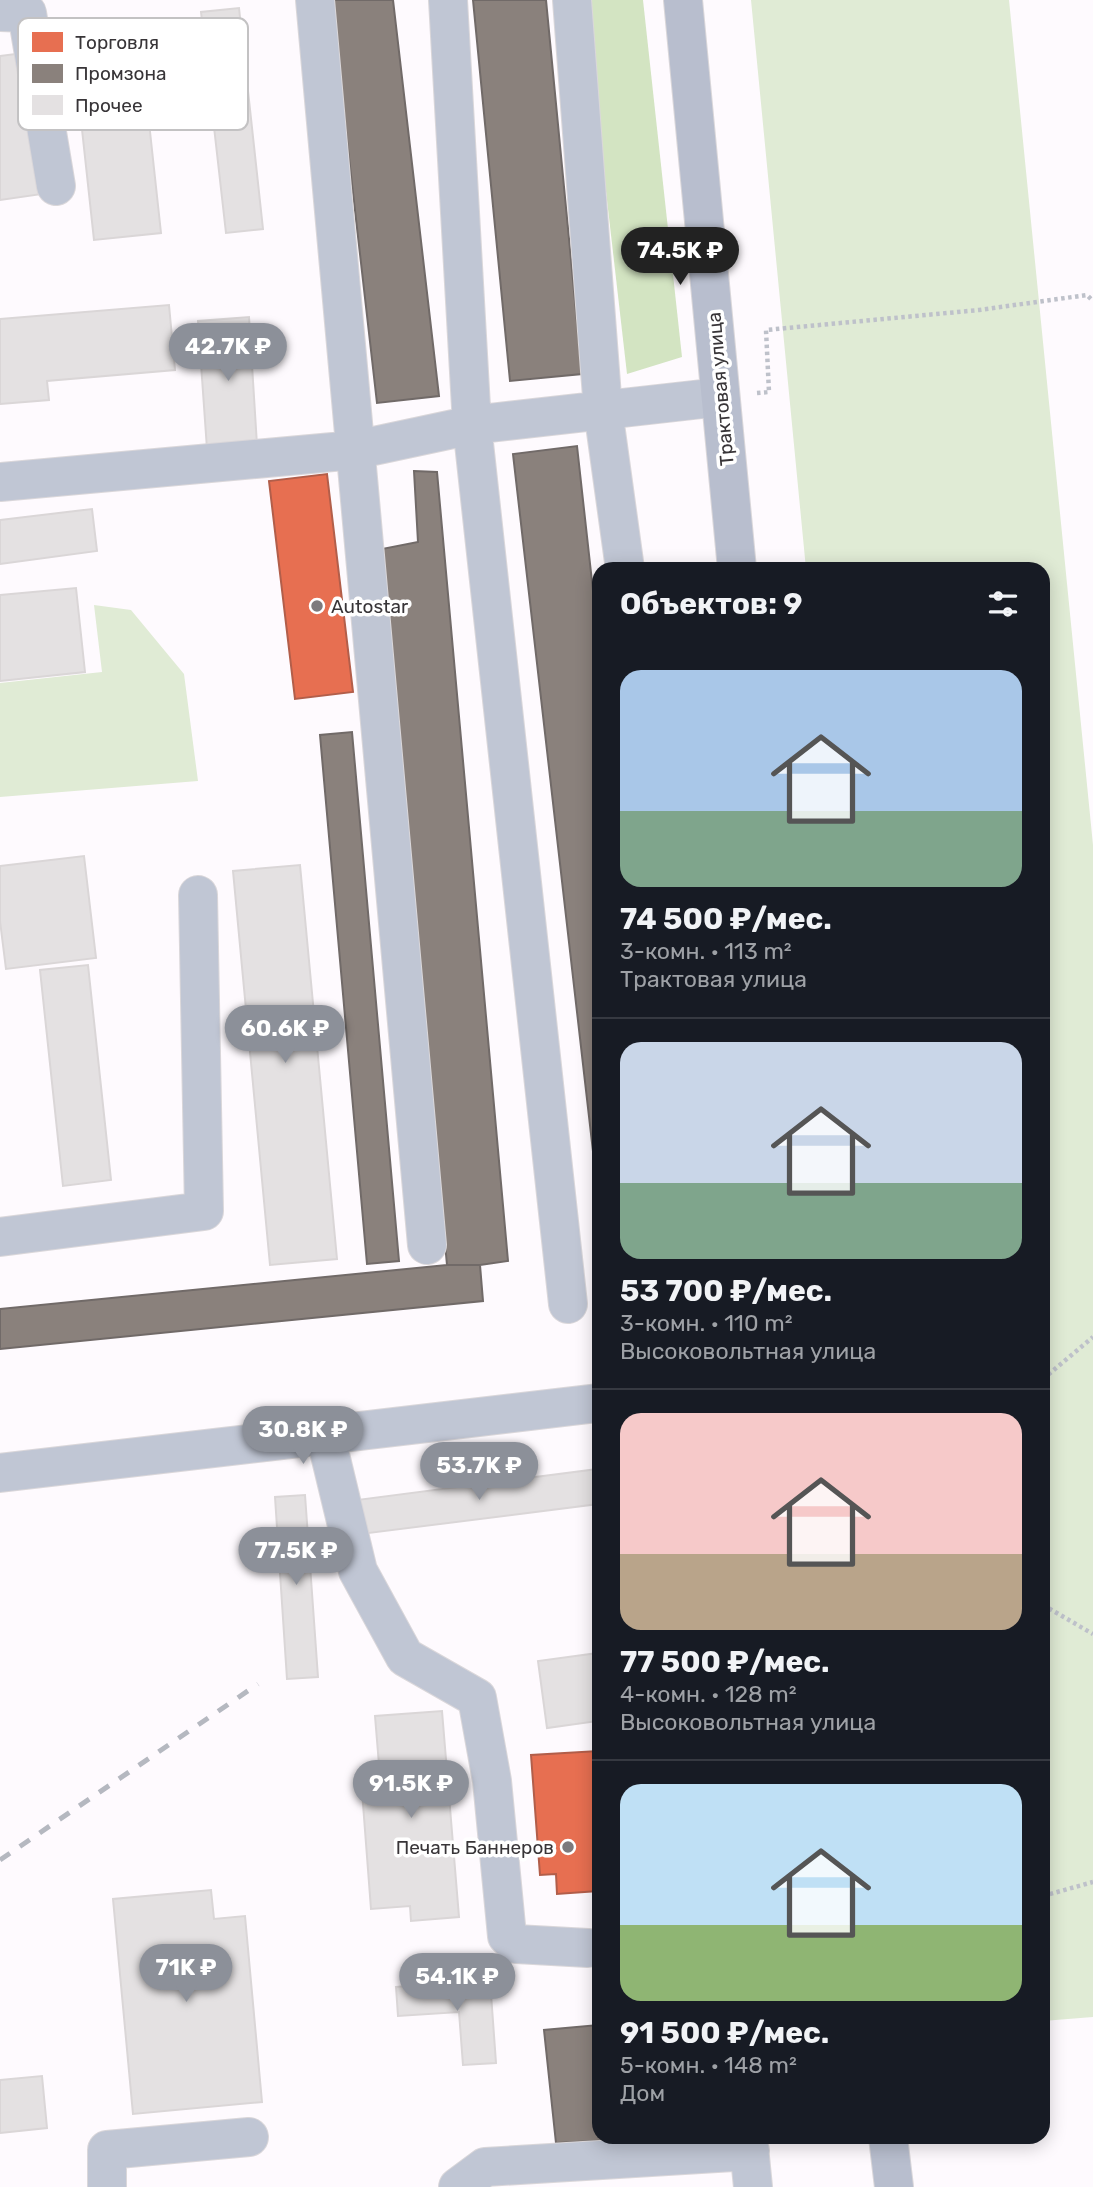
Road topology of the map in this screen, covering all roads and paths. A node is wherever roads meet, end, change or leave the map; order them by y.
1 (315, 0) edge
2 (448, 0) edge
3 (572, 0) edge
4 (683, 0) edge
5 (0, 12) edge
6 (28, 18) edge
7 (47, 130) edge
8 (56, 186) dead end
9 (1093, 300) edge
10 (720, 397) junction
11 (603, 410) junction
12 (472, 425) junction
13 (355, 450) junction
14 (0, 482) edge
15 (624, 562) edge
16 (736, 562) edge
17 (198, 895) dead end
18 (0, 1237) edge
19 (427, 1245) dead end
20 (568, 1304) dead end
21 (1093, 1337) edge
22 (1050, 1373) edge
23 (592, 1404) edge
24 (325, 1434) junction
25 (0, 1473) edge
26 (1050, 1609) edge
27 (1093, 1634) edge
28 (1093, 1882) edge
29 (1050, 1894) edge
30 (588, 1948) dead end
31 (249, 2137) dead end
32 (889, 2144) edge
33 (750, 2158) edge
34 (107, 2187) edge
35 (458, 2187) edge
36 (894, 2187) edge

1 - 13 street
2 - 12 street
3 - 11 street
4 - 10 main road, Трактовая улица
5 - 6 street
7 - 8 street
9 - 10 path
10 - 11 street
10 - 16 main road, Трактовая улица
11 - 12 street
11 - 15 street
12 - 13 street
12 - 20 street
13 - 14 street
13 - 19 street
17 - 18 street
21 - 22 path
23 - 24 street
24 - 25 street
24 - 30 street
26 - 27 path
28 - 29 path
31 - 34 street
32 - 36 main road
33 - 35 street

